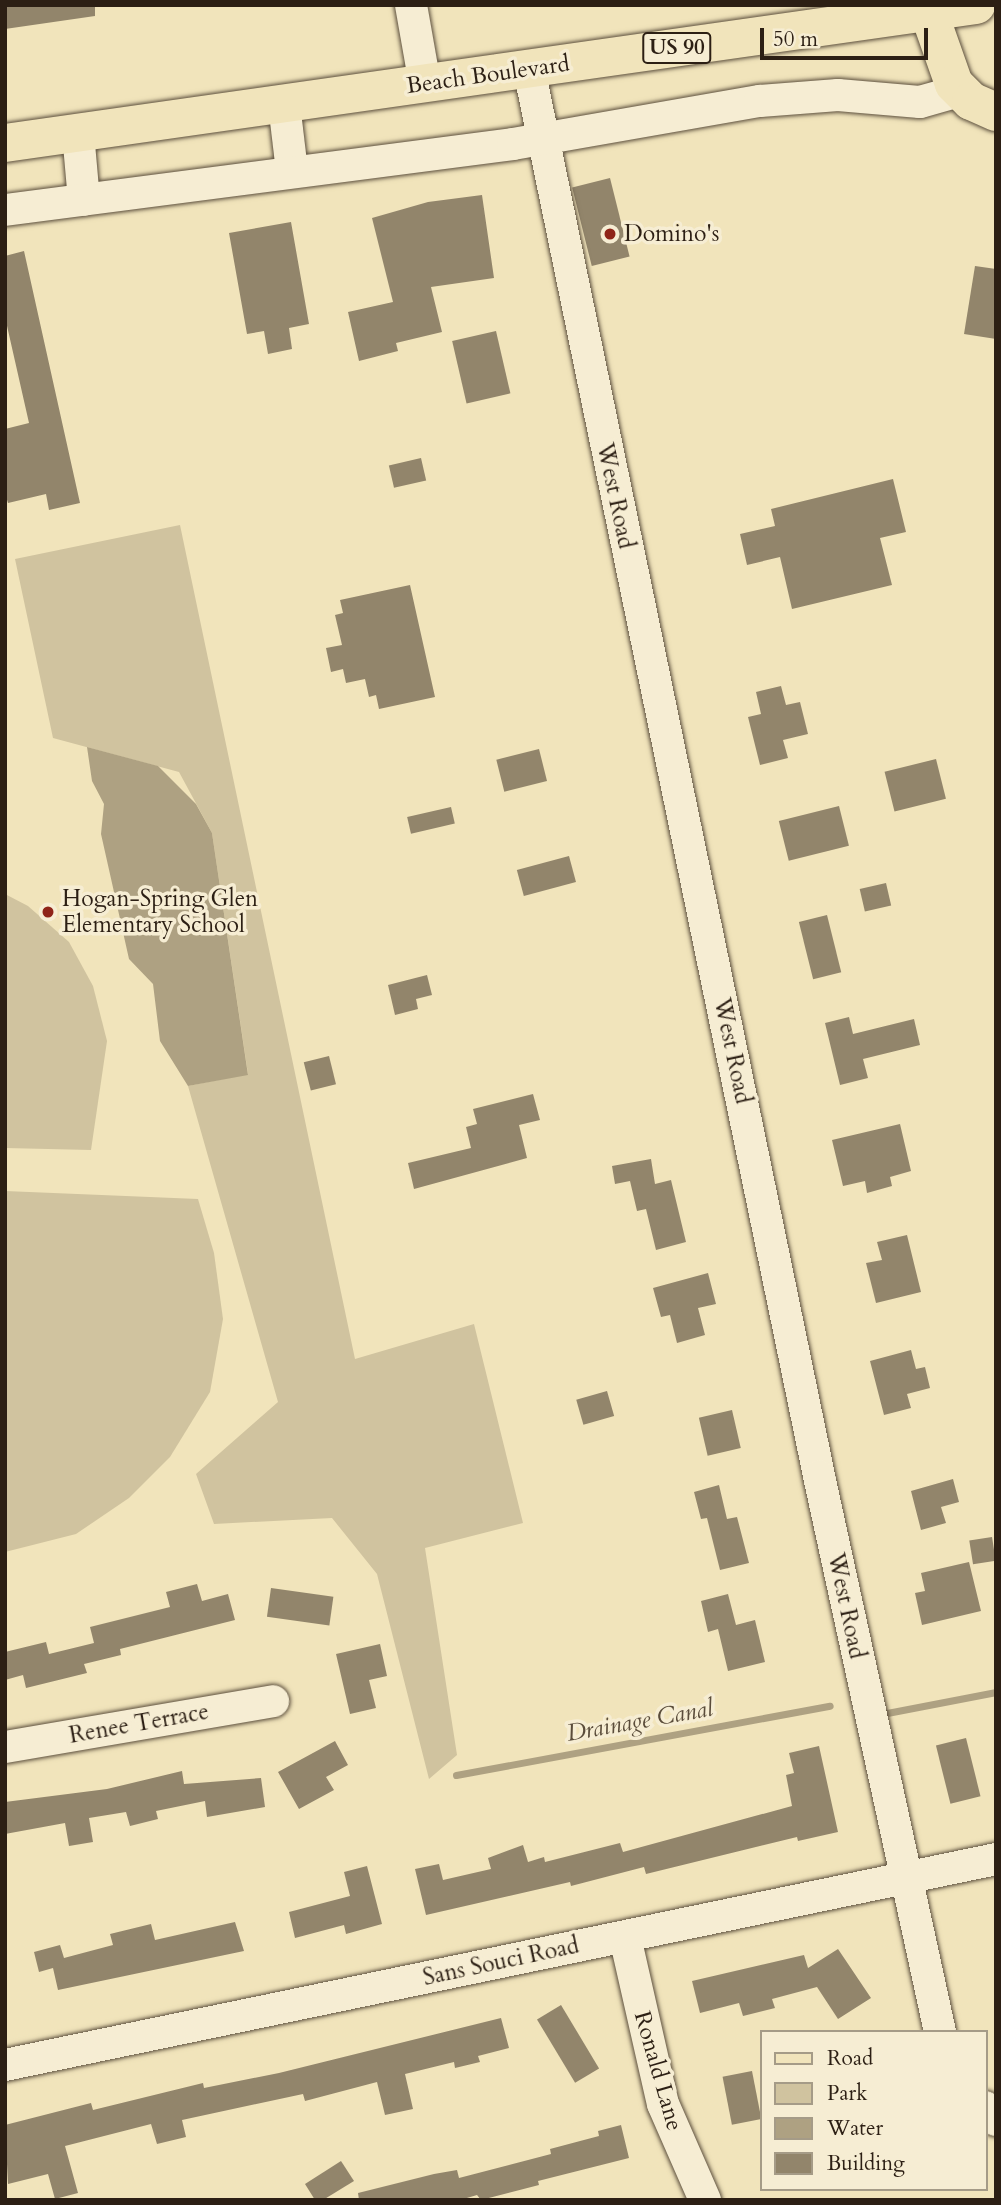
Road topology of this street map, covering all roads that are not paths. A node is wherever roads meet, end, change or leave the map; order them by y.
1 (411, 5) edge
2 (978, 6) edge
3 (929, 13) junction
4 (529, 69) junction
5 (425, 84) junction
6 (959, 91) junction
7 (284, 104) junction
8 (996, 112) edge
9 (78, 133) junction
10 (542, 140) junction
11 (5, 143) edge
12 (292, 172) junction
13 (84, 200) junction
14 (5, 210) edge
15 (273, 1700) dead end
16 (5, 1747) edge
17 (996, 1859) edge
18 (905, 1878) junction
19 (625, 1937) junction
20 (940, 2030) edge
21 (5, 2065) edge
22 (705, 2200) edge

1 - 5 street
2 - 3 main road, Beach Boulevard / US 90
3 - 4 main road, Beach Boulevard / US 90
3 - 6 main road
4 - 5 main road, Beach Boulevard / US 90
4 - 10 street, West Road
5 - 7 main road, Beach Boulevard / US 90
6 - 8 main road
6 - 10 street
7 - 9 main road, Beach Boulevard / US 90
7 - 12 street
9 - 11 main road, Beach Boulevard / US 90
9 - 13 street
10 - 12 street
10 - 18 street, West Road
12 - 13 street
13 - 14 street
15 - 16 street, Renee Terrace
17 - 18 street, Sans Souci Road
18 - 19 street, Sans Souci Road
18 - 20 street, West Road
19 - 21 street, Sans Souci Road
19 - 22 street, Ronald Lane

